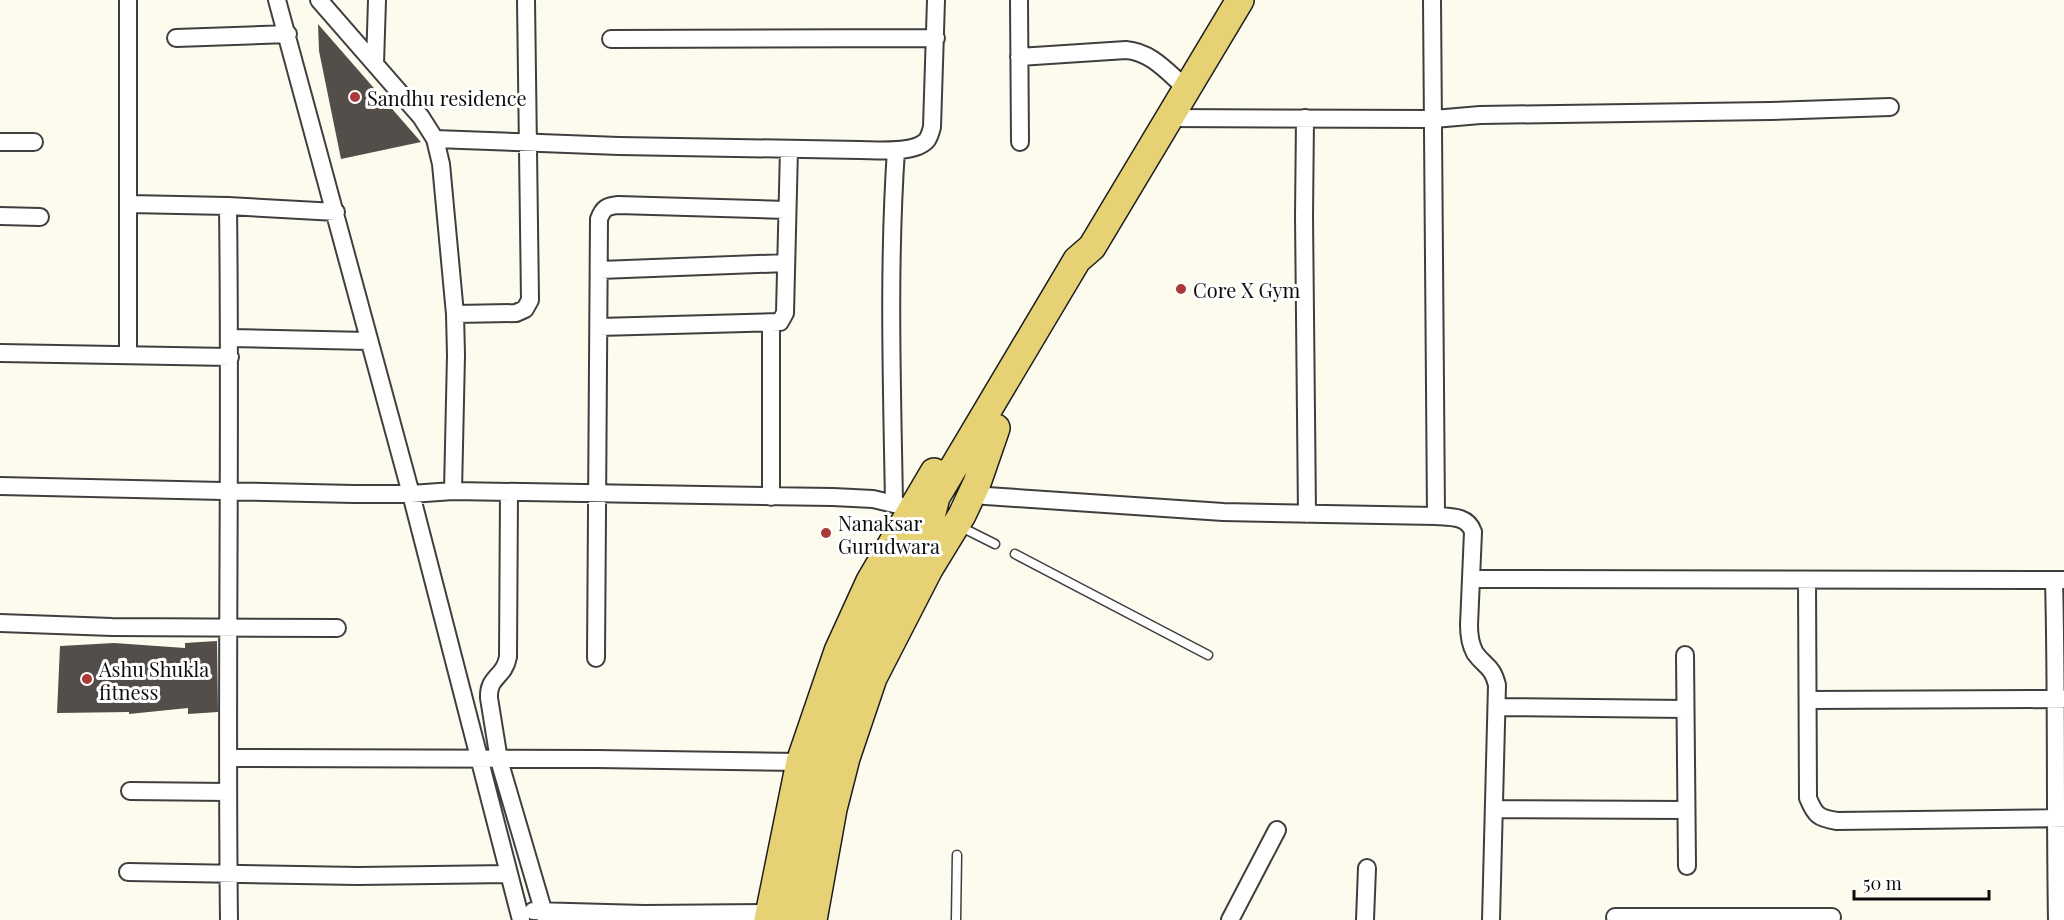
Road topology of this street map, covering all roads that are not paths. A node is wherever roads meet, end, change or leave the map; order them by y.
1 (128, 0) edge
2 (278, 0) edge
3 (319, 0) edge
4 (377, 0) edge
5 (526, 0) edge
6 (936, 0) edge
7 (1019, 0) edge
8 (1240, 0) edge
9 (1432, 0) edge
10 (288, 34) junction
11 (176, 38) dead end
12 (936, 38) junction
13 (611, 39) dead end
14 (1019, 57) junction
15 (375, 64) junction
16 (1187, 89) junction
17 (1890, 107) dead end
18 (1170, 118) junction
19 (1305, 118) junction
20 (1434, 119) junction
21 (435, 139) junction
22 (0, 142) edge
23 (34, 142) dead end
24 (527, 142) junction
25 (1020, 142) dead end
26 (789, 149) junction
27 (896, 150) junction
28 (129, 204) junction
29 (228, 206) junction
30 (786, 210) junction
31 (336, 212) junction
32 (0, 216) edge
33 (40, 217) dead end
34 (786, 263) junction
35 (600, 270) junction
36 (455, 314) junction
37 (771, 323) junction
38 (599, 327) junction
39 (230, 338) junction
40 (368, 341) junction
41 (0, 353) edge
42 (128, 355) junction
43 (230, 357) junction
44 (988, 424) junction
45 (0, 486) edge
46 (453, 491) junction
47 (230, 492) junction
48 (509, 492) junction
49 (411, 494) junction
50 (598, 494) junction
51 (972, 495) junction
52 (771, 497) junction
53 (923, 513) junction
54 (1307, 514) junction
55 (1436, 516) junction
56 (995, 544) dead end
57 (1015, 554) dead end
58 (1472, 579) junction
59 (2059, 580) edge
60 (1807, 581) junction
61 (0, 624) edge
62 (227, 628) junction
63 (337, 628) dead end
64 (1208, 655) dead end
65 (1685, 655) dead end
66 (597, 658) dead end
67 (1808, 699) junction
68 (2061, 699) edge
69 (1497, 707) junction
70 (1685, 709) junction
71 (228, 758) junction
72 (478, 759) junction
73 (499, 760) junction
74 (800, 762) junction
75 (130, 790) dead end
76 (228, 792) junction
77 (1494, 809) junction
78 (1686, 810) junction
79 (2060, 818) edge
80 (1276, 830) dead end
81 (957, 855) dead end
82 (1687, 866) dead end
83 (1366, 868) dead end
84 (128, 872) dead end
85 (509, 874) junction
86 (228, 875) junction
87 (520, 915) edge
88 (545, 915) edge
89 (1615, 917) dead end
90 (1832, 917) dead end
91 (776, 918) edge
92 (1671, 918) edge
93 (229, 920) edge
94 (813, 920) edge
95 (956, 920) edge
96 (1230, 920) edge
97 (1365, 920) edge
98 (1491, 920) edge
99 (2057, 920) edge

1 - 28 street
2 - 10 street
3 - 15 street
4 - 15 street
5 - 24 street
6 - 12 street
7 - 14 street
8 - 16 main road
9 - 20 street
10 - 11 street
10 - 31 street
12 - 13 street
12 - 27 street
14 - 16 street
14 - 25 street
15 - 21 street
16 - 18 main road
17 - 20 street
18 - 19 street
18 - 44 main road
19 - 20 street
19 - 54 street
20 - 55 street
21 - 24 street
21 - 36 street
22 - 23 street
24 - 26 street
24 - 36 street
26 - 27 street
26 - 30 street
27 - 53 street
28 - 29 street
28 - 42 street
29 - 31 street
29 - 39 street
30 - 34 street
30 - 35 street
31 - 40 street
32 - 33 street
34 - 35 street
34 - 37 street
35 - 38 street
36 - 46 street
37 - 38 street
37 - 52 street
38 - 50 street
39 - 40 street
39 - 43 street
40 - 49 street
41 - 42 street
42 - 43 street
43 - 47 street
44 - 51 main road
44 - 53 main road
45 - 47 street
46 - 48 street
46 - 49 street
47 - 49 street
47 - 62 street
48 - 50 street
48 - 73 street
49 - 72 street
50 - 52 street
50 - 66 street
51 - 53 main road
51 - 54 street
52 - 53 street
53 - 56 lane
53 - 74 main road
53 - 91 main road
53 - 94 main road
54 - 55 street
55 - 58 street
57 - 64 lane
58 - 60 street
58 - 69 street
59 - 60 street
59 - 68 street
60 - 67 street
61 - 62 street
62 - 63 street
62 - 71 street
65 - 70 street
67 - 68 street
67 - 79 street
68 - 79 street
69 - 70 street
69 - 77 street
70 - 78 street
71 - 72 street
71 - 76 street
72 - 73 street
72 - 85 street
73 - 74 street
73 - 88 street
74 - 91 main road
75 - 76 street
76 - 86 street
77 - 78 street
77 - 98 street
78 - 82 street
79 - 99 street
80 - 96 street
81 - 95 lane
83 - 97 street
84 - 86 street
85 - 86 street
85 - 87 street
86 - 93 street
87 - 88 street
88 - 91 street
89 - 92 street
90 - 92 street

